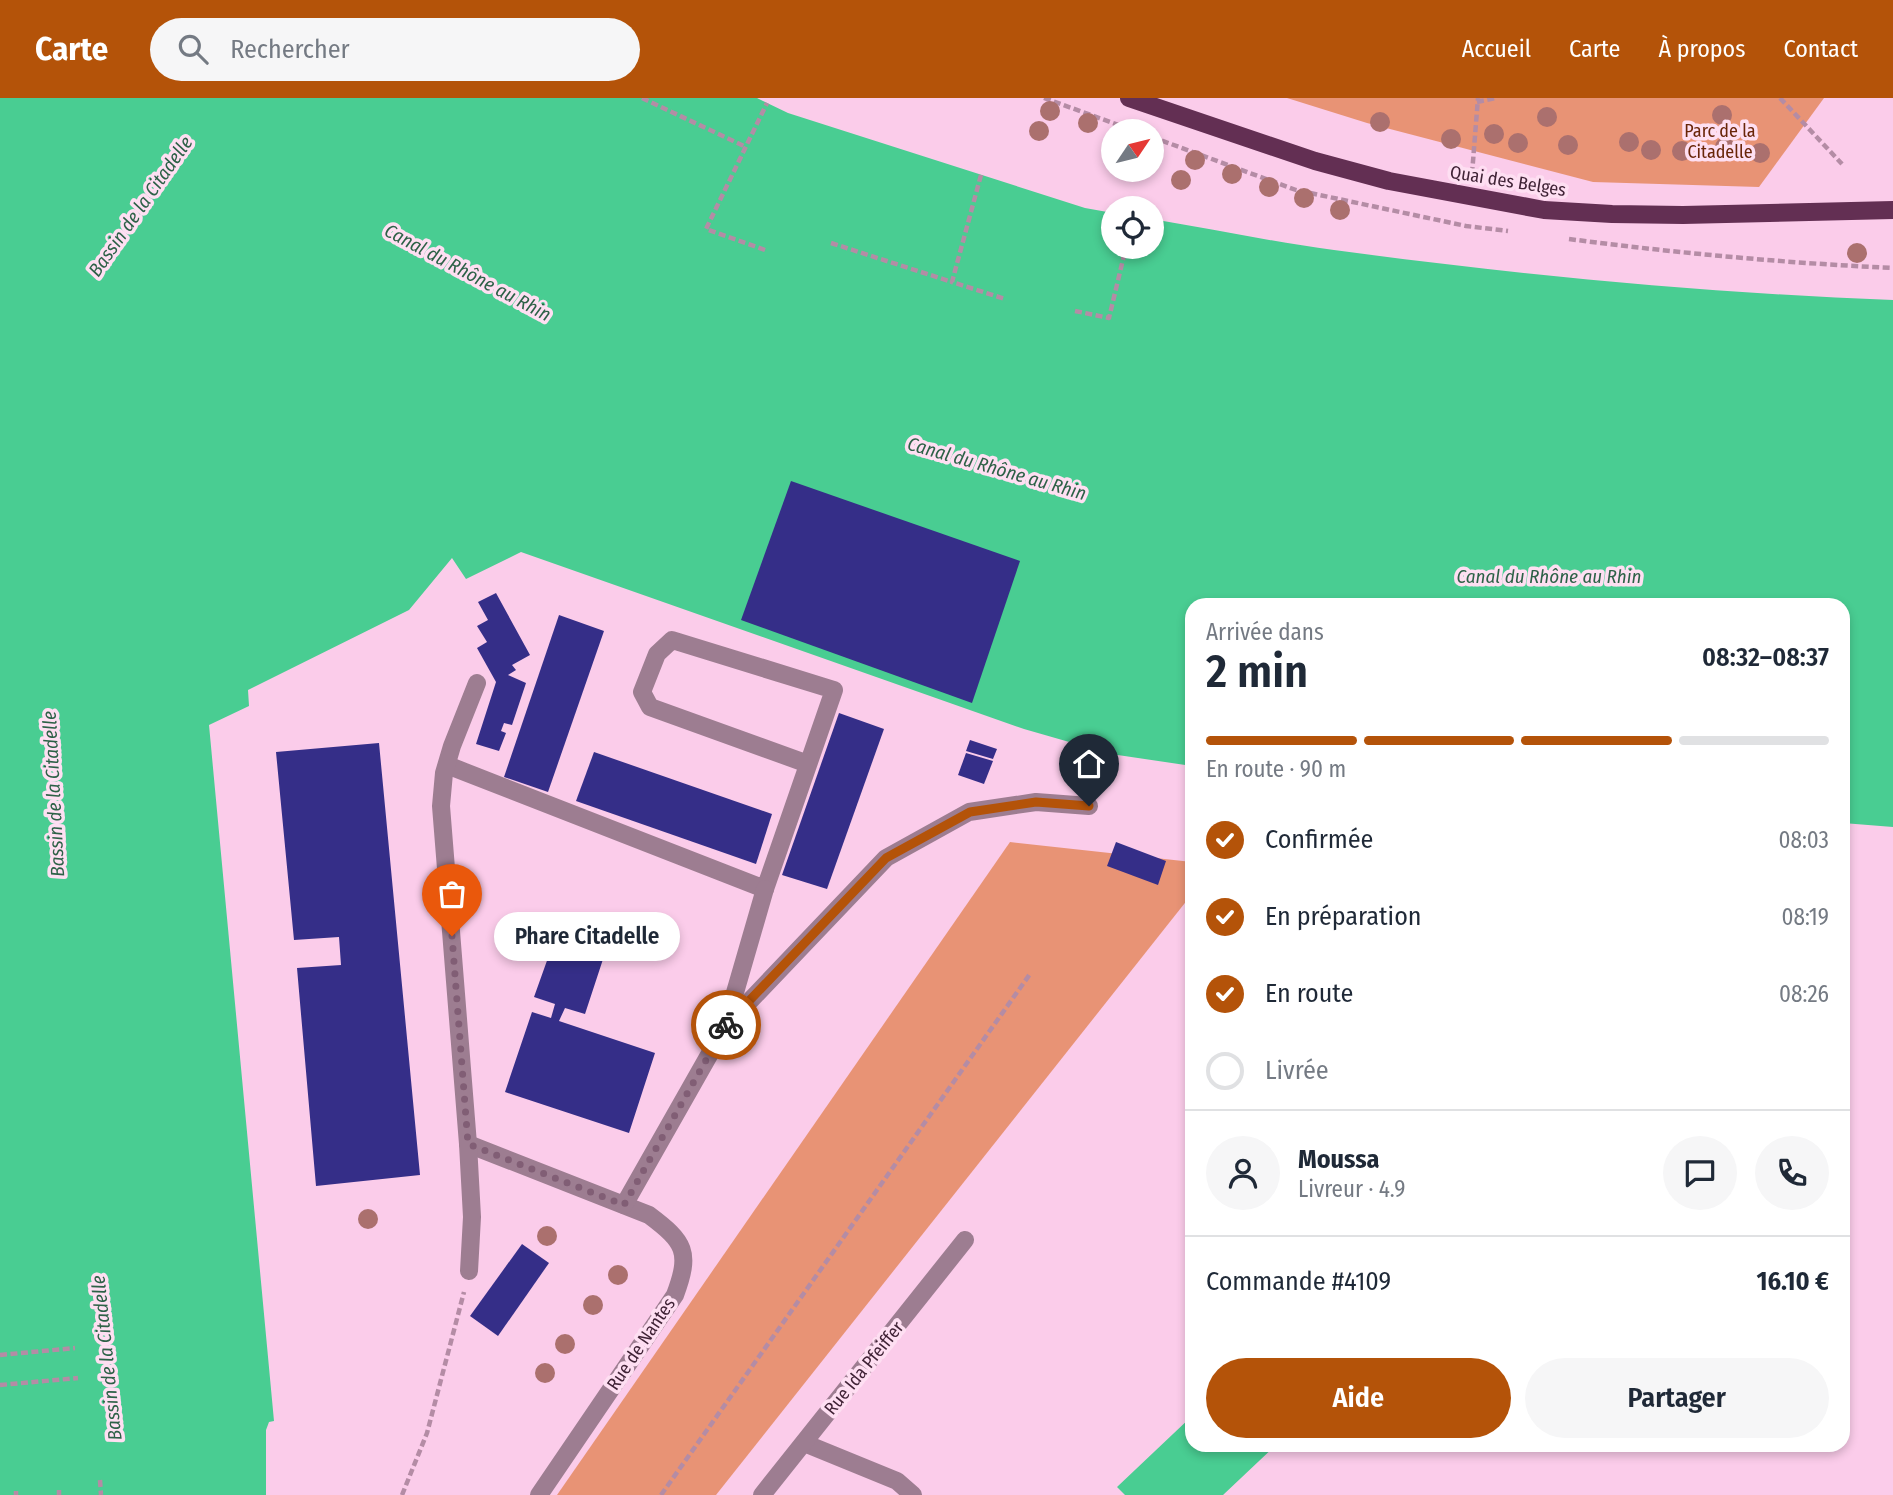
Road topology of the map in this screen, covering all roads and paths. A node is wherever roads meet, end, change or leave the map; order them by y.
1 (642, 98) edge
2 (1044, 98) edge
3 (1129, 98) edge
4 (1496, 98) edge
5 (1780, 98) edge
6 (1477, 100) edge
7 (767, 103) dead end
8 (1102, 119) edge
9 (746, 147) junction
10 (1842, 164) dead end
11 (981, 175) dead end
12 (1470, 197) junction
13 (1893, 210) edge
14 (1520, 233) dead end
15 (1560, 238) dead end
16 (831, 243) dead end
17 (765, 250) dead end
18 (1123, 259) edge
19 (1893, 268) edge
20 (952, 282) junction
21 (1005, 299) dead end
22 (1075, 311) dead end
23 (477, 683) dead end
24 (808, 764) junction
25 (447, 765) junction
26 (1089, 806) dead end
27 (765, 889) junction
28 (1030, 974) dead end
29 (725, 1027) junction
30 (468, 1144) junction
31 (624, 1205) junction
32 (965, 1240) dead end
33 (469, 1271) joint
34 (75, 1348) dead end
35 (0, 1355) edge
36 (78, 1378) dead end
37 (0, 1385) edge
38 (804, 1443) junction
39 (100, 1480) dead end
40 (101, 1495) edge
41 (402, 1495) edge
42 (539, 1495) edge
43 (661, 1495) edge
44 (762, 1495) edge
45 (913, 1495) edge

1 - 9 path
2 - 8 path
3 - 12 main road, Quai des Belges
4 - 6 path
5 - 10 path
6 - 12 path
7 - 9 path
9 - 17 path
11 - 20 path
12 - 13 main road, Quai des Belges
12 - 14 path
15 - 19 path
16 - 20 path
18 - 22 path
20 - 21 path
23 - 25 street
24 - 24 street
24 - 27 street
25 - 27 street
25 - 30 street
26 - 29 street
27 - 29 street
28 - 43 path
29 - 31 street
30 - 31 street, Rue de Nantes
30 - 33 street
31 - 42 street, Rue de Nantes
32 - 38 street, Rue Ida Pfeiffer
33 - 41 path
34 - 35 path
36 - 37 path
38 - 44 street, Rue Ida Pfeiffer
38 - 45 street
39 - 40 path

